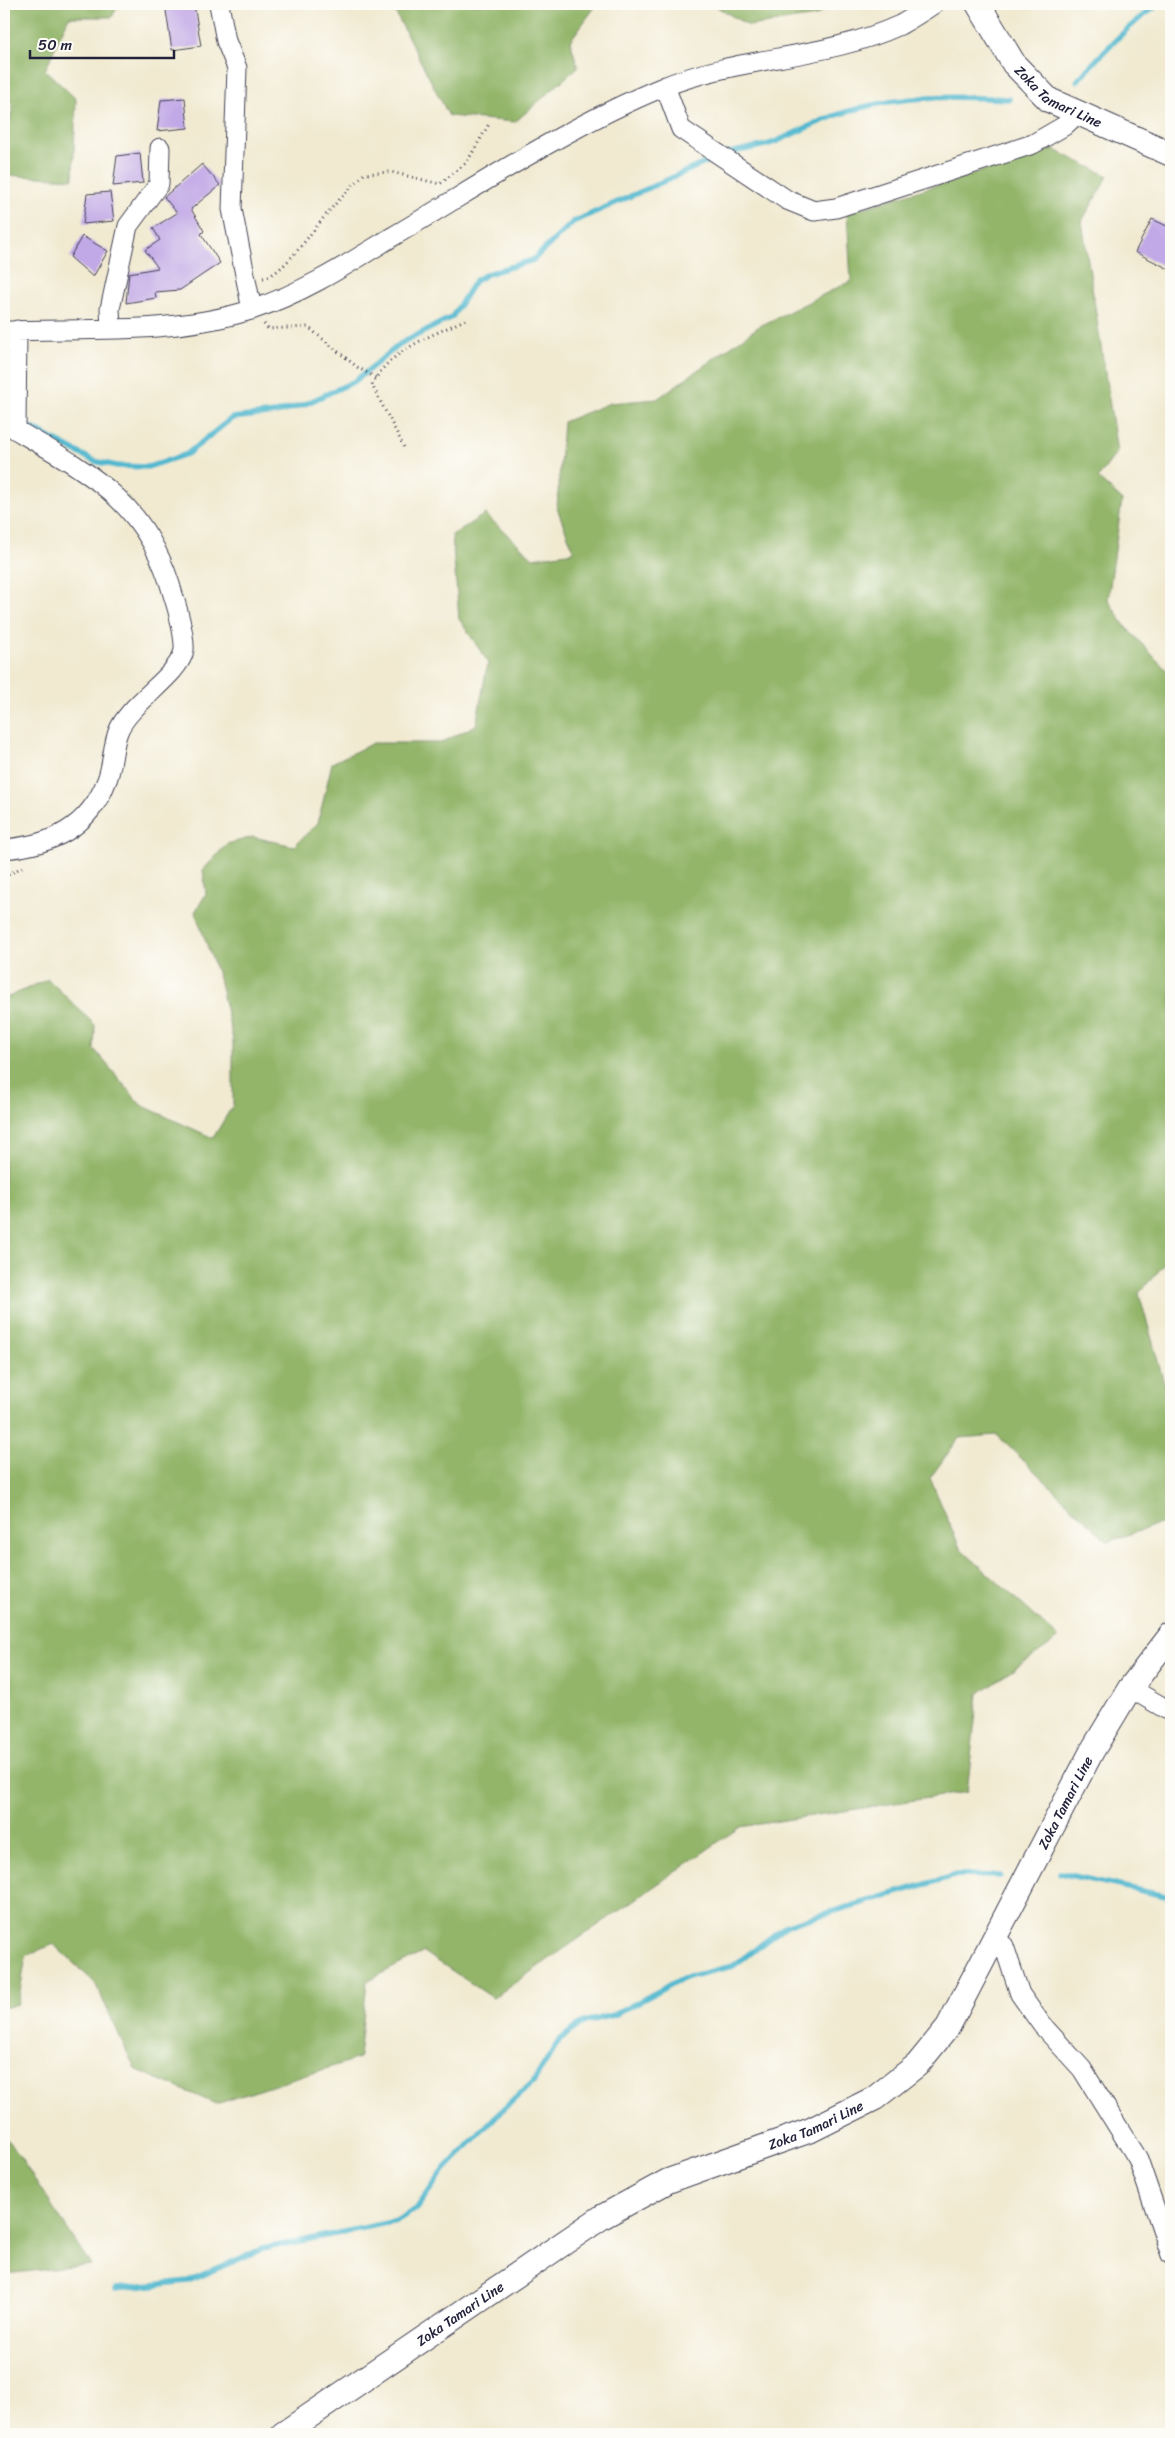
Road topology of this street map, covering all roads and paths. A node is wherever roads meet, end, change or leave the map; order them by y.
1 (219, 4) edge
2 (934, 4) edge
3 (978, 4) edge
4 (665, 86) junction
5 (1078, 113) junction
6 (489, 124) dead end
7 (160, 148) dead end
8 (1171, 154) edge
9 (246, 281) junction
10 (252, 310) junction
11 (468, 318) dead end
12 (111, 328) junction
13 (11, 330) edge
14 (376, 378) junction
15 (404, 447) dead end
16 (4, 849) edge
17 (1171, 1635) edge
18 (1130, 1688) junction
19 (1171, 1712) edge
20 (994, 1938) junction
21 (1171, 2255) edge
22 (283, 2434) edge

1 - 9 street
2 - 4 street
3 - 5 main road, Zoka Tamari Line
4 - 5 street
4 - 10 street
5 - 8 main road, Zoka Tamari Line
6 - 9 path
7 - 12 street
9 - 10 street
10 - 12 street
10 - 14 path
11 - 14 path
12 - 13 street
13 - 16 street
14 - 15 path
17 - 18 main road, Zoka Tamari Line
18 - 19 street
18 - 20 main road, Zoka Tamari Line
20 - 21 street
20 - 22 main road, Zoka Tamari Line

